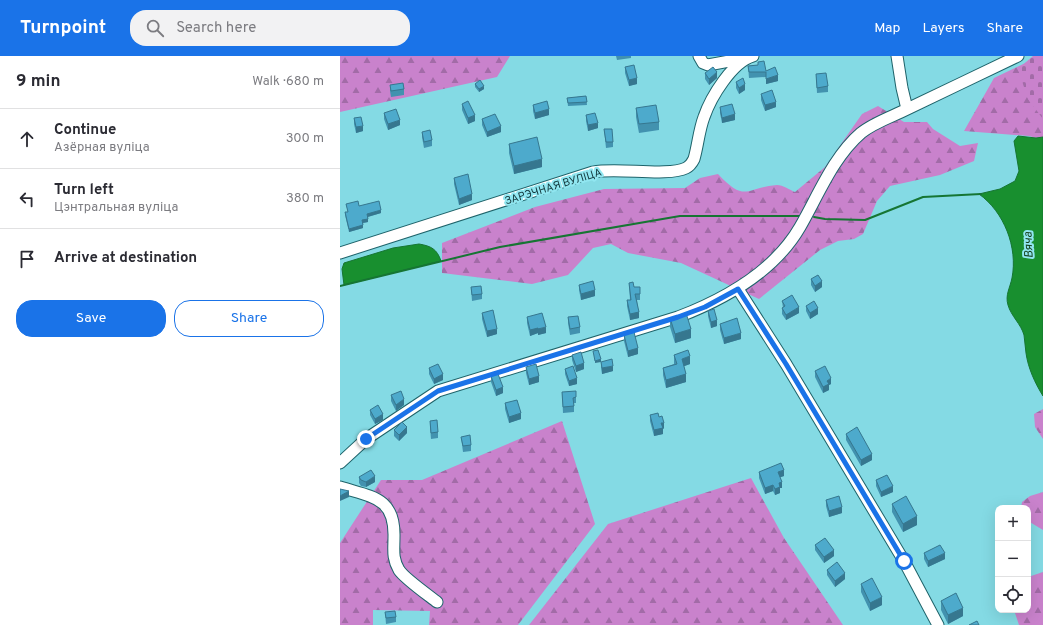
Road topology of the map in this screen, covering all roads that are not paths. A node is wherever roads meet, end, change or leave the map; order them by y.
1 (699, 56) edge
2 (897, 56) edge
3 (1018, 56) edge
4 (749, 57) edge
5 (907, 109) junction
6 (340, 253) edge
7 (738, 289) junction
8 (340, 463) edge
9 (340, 487) edge
10 (437, 602) dead end
11 (938, 625) edge

1 - 4 street
2 - 5 street
3 - 5 street
4 - 6 street, ЗАРЭЧНАЯ ВУЛІЦА
5 - 7 street
7 - 8 street
7 - 11 street
9 - 10 street

